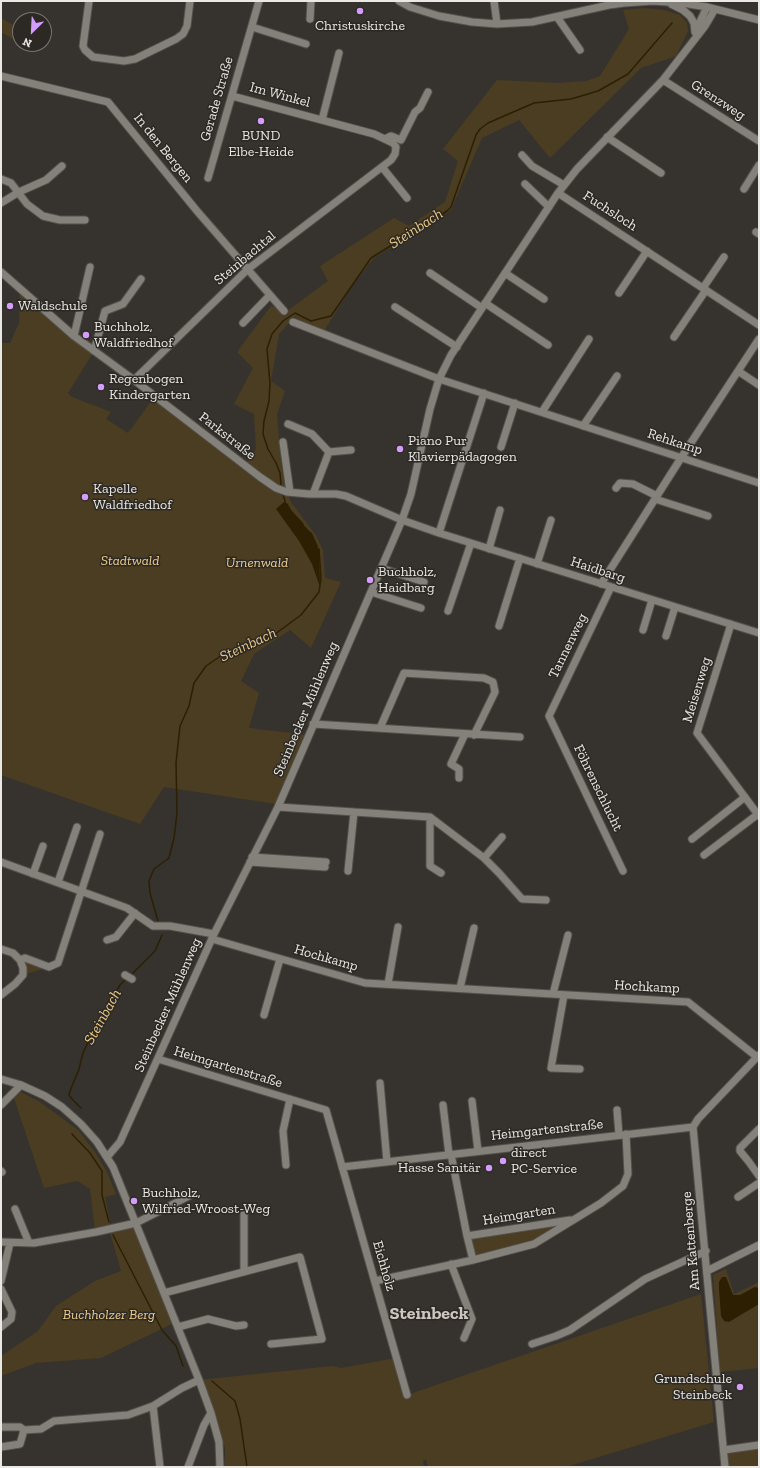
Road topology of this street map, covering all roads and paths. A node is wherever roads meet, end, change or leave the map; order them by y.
1 (89, 1) edge
2 (190, 1) edge
3 (259, 1) edge
4 (311, 1) edge
5 (399, 1) edge
6 (494, 1) edge
7 (668, 2) edge
8 (707, 7) junction
9 (715, 9) junction
10 (557, 17) junction
11 (310, 19) dead end
12 (759, 20) edge
13 (497, 24) junction
14 (252, 27) junction
15 (695, 32) junction
16 (306, 44) dead end
17 (690, 46) junction
18 (580, 50) dead end
19 (339, 53) dead end
20 (1, 76) edge
21 (663, 80) junction
22 (428, 92) dead end
23 (232, 96) junction
24 (322, 120) junction
25 (607, 138) junction
26 (385, 139) junction
27 (759, 141) edge
28 (522, 155) dead end
29 (62, 166) dead end
30 (759, 166) edge
31 (382, 167) junction
32 (661, 173) dead end
33 (208, 178) dead end
34 (1, 179) edge
35 (525, 184) dead end
36 (564, 185) junction
37 (744, 189) dead end
38 (19, 192) junction
39 (558, 193) junction
40 (407, 198) dead end
41 (1, 203) edge
42 (549, 207) junction
43 (85, 220) dead end
44 (647, 251) junction
45 (724, 257) dead end
46 (90, 267) dead end
47 (248, 269) junction
48 (1, 272) edge
49 (430, 273) dead end
50 (505, 273) junction
51 (141, 278) dead end
52 (704, 289) junction
53 (619, 294) dead end
54 (270, 295) junction
55 (544, 299) dead end
56 (484, 306) junction
57 (395, 307) dead end
58 (284, 311) dead end
59 (293, 322) dead end
60 (243, 323) dead end
61 (759, 325) edge
62 (74, 336) junction
63 (674, 337) dead end
64 (589, 339) dead end
65 (759, 339) edge
66 (548, 345) dead end
67 (457, 347) junction
68 (94, 351) junction
69 (738, 371) junction
70 (617, 376) dead end
71 (439, 379) junction
72 (134, 380) junction
73 (759, 385) edge
74 (484, 393) junction
75 (515, 404) junction
76 (542, 412) junction
77 (288, 424) dead end
78 (583, 426) junction
79 (283, 442) dead end
80 (501, 448) dead end
81 (351, 450) dead end
82 (329, 452) junction
83 (681, 458) junction
84 (759, 484) edge
85 (616, 488) dead end
86 (290, 492) junction
87 (313, 494) junction
88 (656, 497) junction
89 (500, 510) dead end
90 (708, 516) dead end
91 (402, 520) junction
92 (551, 520) dead end
93 (439, 533) junction
94 (471, 543) junction
95 (488, 548) junction
96 (520, 558) junction
97 (537, 564) junction
98 (381, 568) junction
99 (424, 582) dead end
100 (601, 584) junction
101 (611, 587) junction
102 (371, 592) junction
103 (652, 600) junction
104 (675, 607) junction
105 (421, 608) dead end
106 (448, 611) dead end
107 (731, 624) junction
108 (499, 626) dead end
109 (643, 630) dead end
110 (759, 633) edge
111 (666, 636) dead end
112 (549, 716) joint
113 (313, 724) junction
114 (380, 728) junction
115 (465, 734) junction
116 (474, 735) junction
117 (520, 738) dead end
118 (459, 778) dead end
119 (745, 797) junction
120 (278, 807) junction
121 (354, 812) junction
122 (758, 815) edge
123 (430, 816) junction
124 (77, 827) dead end
125 (100, 834) dead end
126 (502, 837) dead end
127 (692, 839) dead end
128 (42, 846) dead end
129 (704, 855) dead end
130 (484, 858) junction
131 (251, 859) junction
132 (1, 862) edge
133 (325, 864) dead end
134 (348, 871) dead end
135 (623, 871) dead end
136 (441, 873) dead end
137 (33, 874) junction
138 (58, 882) junction
139 (80, 891) junction
140 (546, 900) dead end
141 (135, 913) junction
142 (398, 927) dead end
143 (474, 928) dead end
144 (568, 934) dead end
145 (213, 937) junction
146 (107, 940) dead end
147 (1, 949) edge
148 (280, 959) junction
149 (20, 960) junction
150 (125, 975) dead end
151 (132, 979) dead end
152 (388, 984) junction
153 (460, 988) junction
154 (552, 994) junction
155 (1, 995) edge
156 (564, 995) junction
157 (264, 1015) dead end
158 (758, 1056) edge
159 (158, 1059) junction
160 (580, 1069) dead end
161 (1, 1079) edge
162 (380, 1083) dead end
163 (21, 1085) junction
164 (290, 1099) junction
165 (472, 1101) dead end
166 (1, 1105) edge
167 (443, 1105) dead end
168 (617, 1110) dead end
169 (693, 1127) junction
170 (759, 1129) edge
171 (622, 1135) junction
172 (478, 1151) junction
173 (450, 1154) junction
174 (107, 1157) junction
175 (387, 1162) junction
176 (286, 1165) dead end
177 (342, 1167) junction
178 (759, 1176) edge
179 (759, 1183) edge
180 (189, 1196) dead end
181 (738, 1197) dead end
182 (15, 1209) dead end
183 (244, 1214) dead end
184 (574, 1220) junction
185 (136, 1223) junction
186 (467, 1236) junction
187 (1, 1242) edge
188 (10, 1243) junction
189 (29, 1243) junction
190 (759, 1245) edge
191 (706, 1251) junction
192 (473, 1260) junction
193 (451, 1264) junction
194 (707, 1271) junction
195 (244, 1272) junction
196 (1, 1281) edge
197 (375, 1281) junction
198 (1, 1289) edge
199 (164, 1293) junction
200 (244, 1325) dead end
201 (1, 1327) edge
202 (178, 1327) junction
203 (464, 1338) dead end
204 (271, 1344) dead end
205 (532, 1344) dead end
206 (199, 1380) junction
207 (407, 1395) dead end
208 (153, 1406) junction
209 (211, 1414) junction
210 (1, 1427) edge
211 (24, 1430) junction
212 (759, 1445) edge
213 (1, 1447) edge
214 (724, 1450) junction
215 (160, 1467) edge
216 (188, 1467) edge
217 (220, 1467) edge
218 (725, 1467) edge

1 - 2 street
3 - 14 street, Gerade Straße
4 - 11 street
5 - 13 street
6 - 13 street
7 - 8 street
7 - 10 street
7 - 15 street
8 - 9 street
8 - 15 street, Steinbecker Mühlenweg
9 - 12 street
9 - 17 street, Steinbecker Mühlenweg
10 - 13 street
10 - 18 street
14 - 16 street
14 - 23 street, Gerade Straße
15 - 17 street, Steinbecker Mühlenweg
17 - 21 street, Steinbecker Mühlenweg
19 - 24 street, Im Winkel
20 - 47 street, In den Bergen
21 - 25 street, Steinbecker Mühlenweg
21 - 27 street, Grenzweg
22 - 26 street
23 - 24 street, Im Winkel
23 - 33 street, Gerade Straße
24 - 26 street, Im Winkel
25 - 32 street
25 - 36 street, Steinbecker Mühlenweg
26 - 31 street, Steinbachtal
28 - 36 street
29 - 38 street
30 - 37 street
31 - 40 street
31 - 47 street, Steinbachtal
34 - 38 street
35 - 42 street
36 - 39 street, Steinbecker Mühlenweg
38 - 41 street
38 - 43 street
39 - 42 street, Steinbecker Mühlenweg
39 - 44 street, Fuchsloch
42 - 50 street, Steinbecker Mühlenweg
44 - 52 street, Fuchsloch
44 - 53 street
45 - 52 street
46 - 62 street
47 - 54 street, In den Bergen
47 - 72 street, Steinbachtal
48 - 62 street, Parkstraße
49 - 56 street
50 - 55 street
50 - 56 street, Steinbecker Mühlenweg
51 - 68 street
52 - 61 street, Fuchsloch
52 - 63 street
54 - 58 street, In den Bergen
54 - 60 street
56 - 66 street
56 - 67 street, Steinbecker Mühlenweg
57 - 67 street
59 - 71 street
62 - 68 street, Parkstraße
64 - 76 street
65 - 69 street
67 - 71 street, Steinbecker Mühlenweg
68 - 72 street, Parkstraße
69 - 73 street
69 - 83 street
70 - 78 street
71 - 74 street, Rehkamp
71 - 91 street, Steinbecker Mühlenweg
72 - 86 street, Parkstraße
74 - 75 street, Rehkamp
74 - 93 street
75 - 76 street, Rehkamp
75 - 80 street
76 - 78 street, Rehkamp
77 - 82 street
78 - 83 street, Rehkamp
79 - 86 street
81 - 82 street
82 - 87 street
83 - 84 street, Rehkamp
83 - 88 street
85 - 88 street
86 - 87 street, Parkstraße
87 - 91 street, Parkstraße
88 - 90 street
88 - 100 street
89 - 95 street
91 - 93 street, Haidbarg
91 - 98 street, Steinbecker Mühlenweg
92 - 97 street
93 - 94 street, Haidbarg
94 - 95 street, Haidbarg
94 - 106 street
95 - 96 street, Haidbarg
96 - 97 street, Haidbarg
96 - 108 street
97 - 100 street, Haidbarg
98 - 99 street
98 - 102 street, Steinbecker Mühlenweg
100 - 101 street, Haidbarg
101 - 103 street, Haidbarg
101 - 112 street, Tannenweg
102 - 105 street
102 - 113 street, Steinbecker Mühlenweg
103 - 104 street, Haidbarg
103 - 109 street
104 - 107 street, Haidbarg
104 - 111 street
107 - 110 street, Haidbarg
107 - 119 street, Meisenweg
112 - 135 street, Föhrenschlucht
113 - 114 street
113 - 120 street, Steinbecker Mühlenweg
114 - 115 street
114 - 116 street
115 - 116 street
115 - 118 street
116 - 117 street
119 - 122 street, Meisenweg
119 - 127 street
120 - 121 street
120 - 131 street, Steinbecker Mühlenweg
121 - 123 street
121 - 134 street
122 - 129 street, Meisenweg
123 - 130 street
123 - 136 street
124 - 138 street
125 - 139 street
126 - 130 street
128 - 137 street
130 - 140 street
131 - 133 street
131 - 145 street, Steinbecker Mühlenweg
132 - 137 street, Hochkamp
137 - 138 street, Hochkamp
138 - 139 street, Hochkamp
139 - 141 street, Hochkamp
139 - 149 street
141 - 145 street, Hochkamp
141 - 146 street
142 - 152 street
143 - 153 street
144 - 154 street
145 - 148 street, Hochkamp
145 - 159 street, Steinbecker Mühlenweg
147 - 149 street
148 - 152 street, Hochkamp
148 - 157 street, Hochkamp
149 - 155 street
150 - 151 street
152 - 153 street, Hochkamp
153 - 154 street, Hochkamp
154 - 156 street, Hochkamp
156 - 158 street, Hochkamp
156 - 160 street
158 - 169 street
159 - 164 street, Heimgartenstraße
159 - 174 street, Steinbecker Mühlenweg
161 - 163 street
162 - 175 street
163 - 166 street
163 - 174 street
164 - 176 street, Heimgartenstraße
164 - 177 street, Heimgartenstraße
165 - 172 street, Heimgartenstraße
167 - 173 street
168 - 171 street, Heimgartenstraße
169 - 171 street, Heimgartenstraße
169 - 191 street, Am Kattenberge
170 - 178 street
171 - 172 street, Heimgartenstraße
171 - 184 street, Heimgarten
172 - 173 street, Heimgartenstraße
173 - 175 street, Heimgartenstraße
173 - 186 street, Heimgarten
174 - 185 street
175 - 177 street, Heimgartenstraße
177 - 197 street, Eichholz
179 - 181 street
180 - 185 street
182 - 189 street
183 - 195 street
184 - 186 street, Heimgarten
184 - 192 street, Heimgarten
185 - 189 street
185 - 199 street
186 - 192 street, Heimgarten
187 - 188 street
188 - 189 street
188 - 196 street
190 - 194 street
191 - 194 street, Am Kattenberge
191 - 205 street
192 - 193 street, Heimgarten
193 - 197 street, Heimgarten
193 - 203 street
194 - 214 street, Am Kattenberge
195 - 199 street
195 - 204 street
197 - 207 street, Eichholz
198 - 201 street
199 - 202 street
200 - 202 street
202 - 206 street
206 - 208 street
206 - 209 street
208 - 211 street
208 - 215 street
209 - 216 street
209 - 217 street
210 - 211 street
211 - 213 street
212 - 214 street
214 - 218 street, Am Kattenberge

